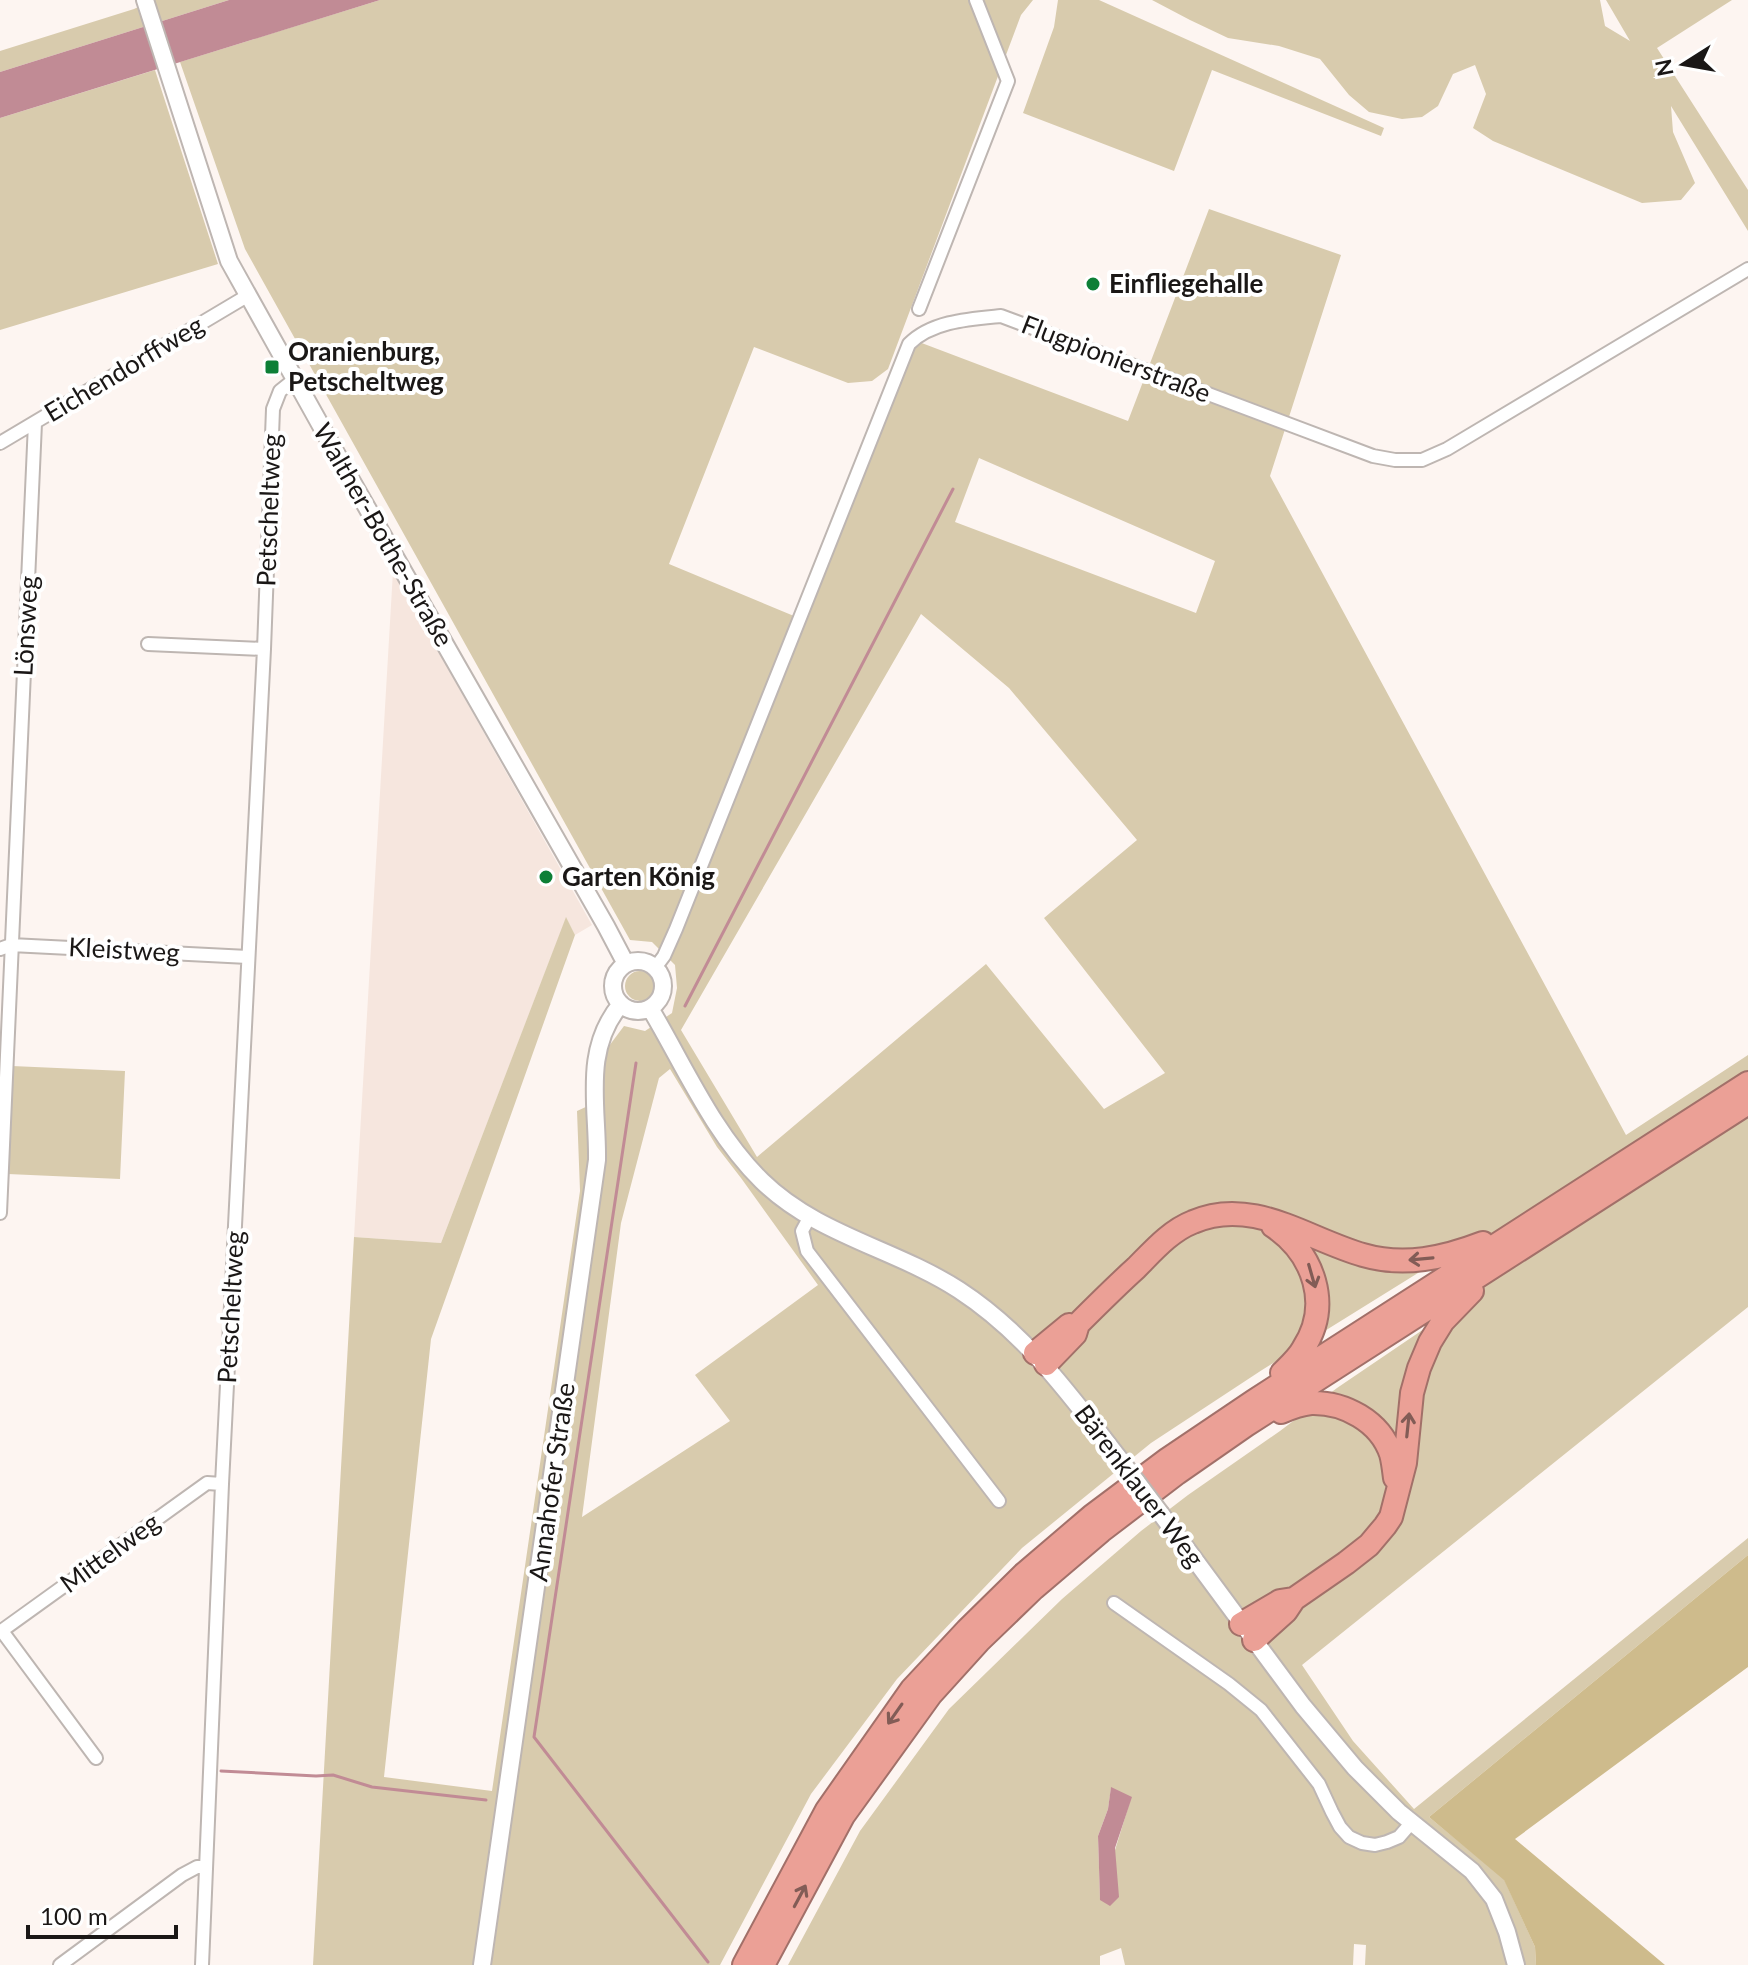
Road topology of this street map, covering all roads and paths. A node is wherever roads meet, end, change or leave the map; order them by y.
1 (145, 0) edge
2 (976, 0) edge
3 (1748, 269) edge
4 (247, 296) junction
5 (919, 309) dead end
6 (295, 379) junction
7 (35, 423) junction
8 (0, 443) edge
9 (148, 644) dead end
10 (264, 649) junction
11 (6, 947) edge
12 (248, 957) junction
13 (626, 964) junction
14 (655, 968) junction
15 (621, 1004) junction
16 (650, 1008) junction
17 (1748, 1083) edge
18 (1748, 1103) edge
19 (0, 1213) edge
20 (809, 1218) junction
21 (1263, 1219) junction
22 (1522, 1228) junction
23 (1511, 1255) junction
24 (1040, 1358) junction
25 (1254, 1401) junction
26 (1246, 1425) junction
27 (222, 1484) junction
28 (999, 1501) dead end
29 (1395, 1502) junction
30 (1114, 1603) dead end
31 (1, 1631) edge
32 (1248, 1632) junction
33 (96, 1758) dead end
34 (1412, 1822) junction
35 (206, 1867) junction
36 (60, 1965) edge
37 (202, 1965) edge
38 (482, 1965) edge
39 (744, 1965) edge
40 (763, 1965) edge
41 (1516, 1965) edge

1 - 4 street, Walther-Bothe-Straße
2 - 5 street
3 - 14 street, Flugpionierstraße
4 - 6 street, Walther-Bothe-Straße
4 - 7 street, Eichendorffweg
6 - 10 street, Petscheltweg
6 - 13 street, Walther-Bothe-Straße
7 - 8 street, Eichendorffweg
7 - 11 street, Lönsweg
9 - 10 street
10 - 12 street, Petscheltweg
11 - 12 street, Kleistweg
11 - 19 street, Lönsweg
12 - 27 street, Petscheltweg
13 - 14 street
13 - 15 street
14 - 16 street
15 - 16 street
15 - 38 street, Annahofer Straße
16 - 20 street, Bärenklauer Weg
17 - 22 highway
18 - 23 highway
20 - 24 street, Bärenklauer Weg
20 - 28 street
22 -> 21 highway
21 - 24 highway
21 -> 25 highway
22 - 25 highway
23 - 26 highway
29 -> 23 highway
24 - 32 street, Bärenklauer Weg, bridge
25 -> 39 highway
26 - 29 highway
40 -> 26 highway
27 - 31 street, Mittelweg
27 - 35 street, Petscheltweg
29 - 32 highway
30 - 34 street
31 - 33 street
32 - 34 street, Bärenklauer Weg
34 - 41 street, Bärenklauer Weg
35 - 36 street
35 - 37 street, Petscheltweg

